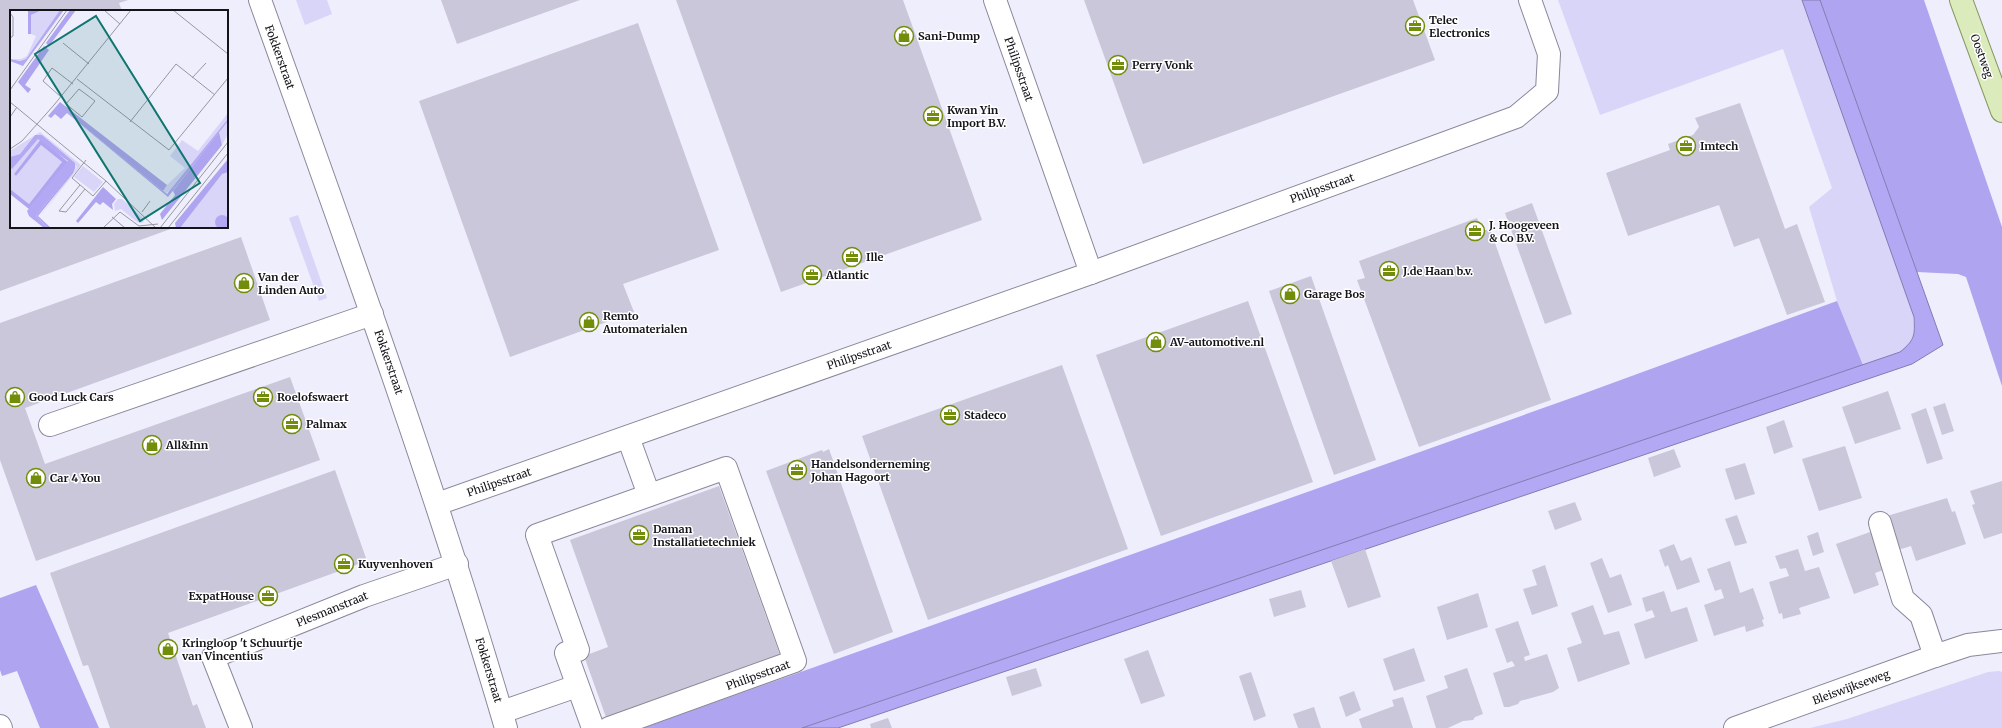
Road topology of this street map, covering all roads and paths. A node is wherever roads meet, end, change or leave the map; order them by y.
1 (260, 0) edge
2 (995, 0) edge
3 (1530, 0) edge
4 (1961, 0) edge
5 (2002, 111) edge
6 (1091, 273) junction
7 (372, 314) junction
8 (50, 424) dead end
9 (628, 436) junction
10 (649, 495) junction
11 (437, 504) junction
12 (1880, 523) dead end
13 (457, 564) junction
14 (2002, 626) edge
15 (2002, 641) edge
16 (1968, 645) junction
17 (2002, 654) edge
18 (1935, 656) junction
19 (577, 686) junction
20 (504, 720) edge
21 (241, 728) edge
22 (593, 728) edge
23 (609, 728) edge
24 (1734, 728) edge

1 - 7 street, Fokkerstraat
2 - 6 street, Philipsstraat
3 - 6 street, Philipsstraat
4 - 5 main road, Oostweg
6 - 9 street, Philipsstraat
7 - 8 street
7 - 11 street, Fokkerstraat
9 - 10 street
9 - 11 street, Philipsstraat
10 - 19 street, Philipsstraat
10 - 23 street, Philipsstraat
11 - 13 street, Fokkerstraat
12 - 18 street
13 - 20 street, Fokkerstraat
13 - 21 street, Plesmanstraat
14 - 16 street, Bleiswijkseweg
15 - 16 street, Bleiswijkseweg
16 - 17 street
16 - 18 street, Bleiswijkseweg
18 - 24 street, Bleiswijkseweg
19 - 20 street
19 - 22 street, Philipsstraat

